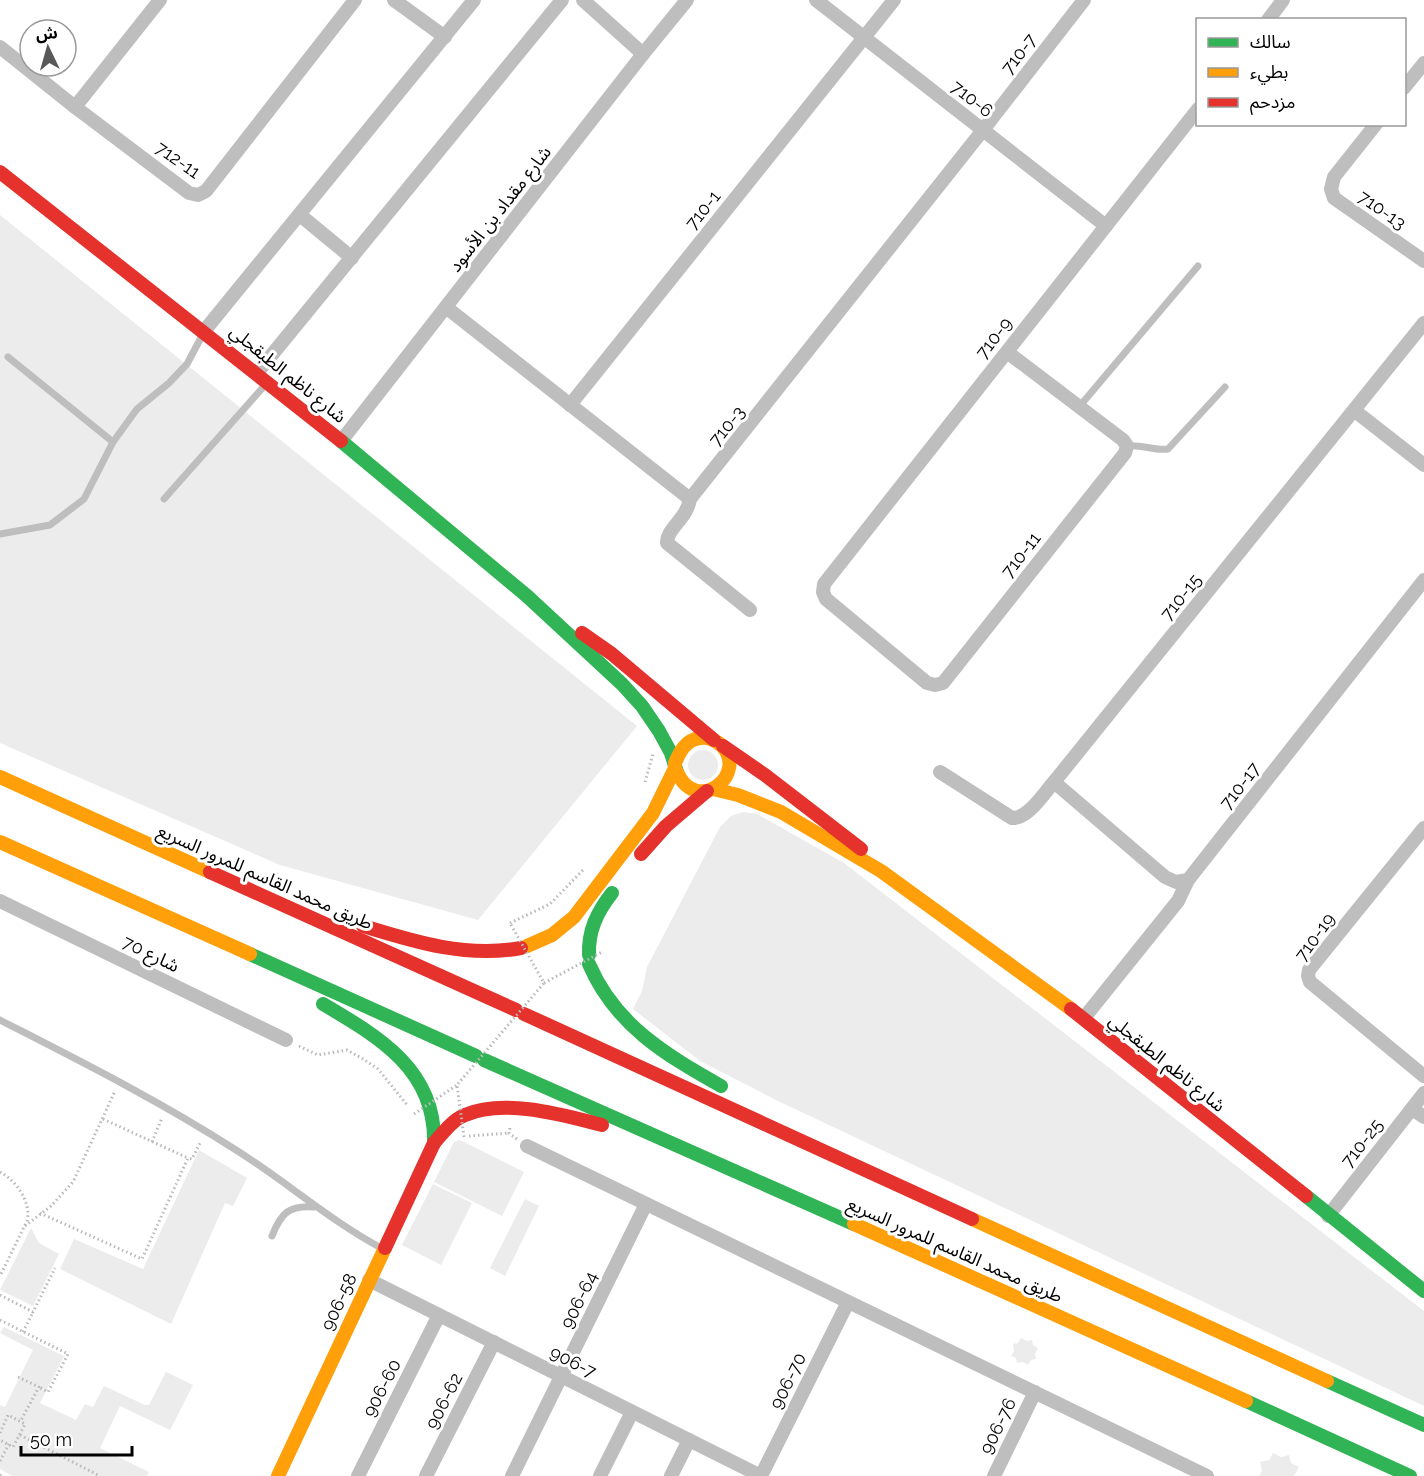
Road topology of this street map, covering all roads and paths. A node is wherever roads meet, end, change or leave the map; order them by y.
1 (160, 0) edge
2 (355, 0) edge
3 (394, 0) edge
4 (474, 0) edge
5 (583, 0) edge
6 (687, 0) edge
7 (816, 0) edge
8 (894, 0) edge
9 (1084, 0) edge
10 (1283, 0) edge
11 (556, 2) edge
12 (1270, 18) edge
13 (445, 37) junction
14 (865, 38) junction
15 (0, 47) edge
16 (643, 54) junction
17 (1424, 63) edge
18 (1406, 86) edge
19 (75, 107) junction
20 (1196, 110) edge
21 (1374, 126) edge
22 (983, 130) junction
23 (0, 172) edge
24 (300, 215) junction
25 (1106, 226) junction
26 (352, 258) junction
27 (1424, 261) edge
28 (1198, 266) dead end
29 (447, 308) junction
30 (1424, 323) edge
31 (205, 330) junction
32 (1006, 352) junction
33 (8, 357) dead end
34 (263, 378) junction
35 (1226, 387) dead end
36 (570, 405) junction
37 (1079, 406) junction
38 (1355, 411) junction
39 (342, 440) junction
40 (112, 442) junction
41 (1126, 446) junction
42 (1424, 465) edge
43 (164, 499) dead end
44 (690, 500) junction
45 (0, 534) edge
46 (1424, 580) edge
47 (823, 591) joint
48 (750, 610) dead end
49 (546, 612) junction
50 (659, 730) junction
51 (718, 743) junction
52 (675, 765) junction
53 (940, 772) dead end
54 (0, 777) edge
55 (1054, 782) junction
56 (643, 786) dead end
57 (710, 790) junction
58 (1424, 828) edge
59 (0, 842) edge
60 (634, 864) dead end
61 (585, 868) dead end
62 (881, 871) junction
63 (1188, 880) junction
64 (621, 881) dead end
65 (248, 889) junction
66 (0, 901) edge
67 (221, 943) junction
68 (593, 957) junction
69 (544, 983) junction
70 (1084, 1018) junction
71 (0, 1020) edge
72 (286, 1040) joint
73 (1424, 1076) edge
74 (120, 1082) junction
75 (457, 1085) junction
76 (1424, 1093) edge
77 (166, 1108) junction
78 (1412, 1109) junction
79 (1424, 1117) edge
80 (103, 1119) junction
81 (206, 1131) junction
82 (509, 1133) dead end
83 (152, 1142) junction
84 (434, 1143) junction
85 (527, 1146) dead end
86 (696, 1154) junction
87 (188, 1158) junction
88 (870, 1170) junction
89 (0, 1172) edge
90 (646, 1204) junction
91 (314, 1207) junction
92 (40, 1213) junction
93 (1328, 1216) junction
94 (25, 1226) junction
95 (272, 1236) dead end
96 (384, 1249) junction
97 (55, 1268) dead end
98 (0, 1276) edge
99 (369, 1280) junction
100 (1424, 1291) edge
101 (0, 1296) edge
102 (848, 1302) junction
103 (33, 1312) junction
104 (439, 1315) junction
105 (0, 1320) edge
106 (23, 1332) junction
107 (494, 1342) junction
108 (18, 1377) dead end
109 (562, 1377) junction
110 (39, 1387) junction
111 (1035, 1392) junction
112 (632, 1412) junction
113 (20, 1422) junction
114 (1424, 1425) edge
115 (1, 1426) edge
116 (0, 1433) edge
117 (20, 1435) junction
118 (0, 1440) edge
119 (689, 1440) junction
120 (9, 1444) junction
121 (0, 1461) edge
122 (100, 1476) edge
123 (278, 1476) edge
124 (358, 1476) edge
125 (426, 1476) edge
126 (512, 1476) edge
127 (600, 1476) edge
128 (671, 1476) edge
129 (761, 1476) edge
130 (994, 1476) edge
131 (1207, 1476) edge
132 (1410, 1476) edge

1 - 19 street
2 - 19 street, 712-11
3 - 13 street
4 - 13 street
5 - 16 street
6 - 16 street, شارع مقداد بن الأسود
7 - 14 street, 710-6
8 - 14 street, 710-1
9 - 22 street, 710-7
10 - 12 street
11 - 26 street
13 - 24 street
14 - 22 street, 710-6
14 - 36 street, 710-1
15 - 19 street
16 - 29 street, شارع مقداد بن الأسود
17 - 18 street
20 - 25 street, 710-9
21 - 27 street, 710-13
22 - 25 street, 710-6
22 - 44 street, 710-3
23 - 31 main road, شارع ناظم الطبقجلي
24 - 26 street
24 - 31 street
25 - 32 street, 710-9
26 - 34 street
28 - 37 lane
29 - 36 street
29 - 39 street, شارع مقداد بن الأسود
30 - 38 street, 710-15
31 - 34 main road, شارع ناظم الطبقجلي
31 - 40 lane
32 - 37 street
32 - 47 street, 710-9
33 - 40 lane
34 - 39 main road, شارع ناظم الطبقجلي
34 - 43 lane
35 - 41 lane
36 - 44 street
37 - 41 street
38 - 42 street
38 - 55 street, 710-15
39 - 49 main road, شارع ناظم الطبقجلي
40 - 45 lane
41 - 47 street, 710-11
44 - 48 street, 710-3
46 - 63 street, 710-17
49 - 50 main road, شارع ناظم الطبقجلي
49 - 51 main road, شارع ناظم الطبقجلي
50 - 52 main road, شارع ناظم الطبقجلي
50 - 56 path
51 - 52 main road
51 - 57 main road
51 - 62 main road, شارع ناظم الطبقجلي
52 - 57 main road
52 - 65 main road
53 - 55 street, 710-15
54 - 65 main road, طريق محمد القاسم للمرور السريع
55 - 63 street
57 - 60 main road
57 - 62 main road
58 - 73 street, 710-19
59 - 67 main road, طريق محمد القاسم للمرور السريع
61 - 69 path, bridge
62 - 70 main road, شارع ناظم الطبقجلي
63 - 70 street, 710-17
64 - 68 main road
65 - 88 main road, طريق محمد القاسم للمرور السريع
66 - 72 street, شارع 70
67 - 84 main road
67 - 86 main road, طريق محمد القاسم للمرور السريع
68 - 69 path, bridge
68 - 88 main road
69 - 75 path, bridge
70 - 93 main road, شارع ناظم الطبقجلي
71 - 74 lane
72 - 75 path, bridge
74 - 77 lane
74 - 80 path
75 - 82 path, bridge
76 - 78 street, 710-25
77 - 81 lane
77 - 83 path
78 - 79 street
78 - 93 street, 710-25
80 - 83 path
80 - 92 path
81 - 87 path
81 - 91 lane
83 - 87 path
84 - 86 main road
84 - 96 main road, 906-58
85 - 90 street
86 - 132 main road, طريق محمد القاسم للمرور السريع
87 - 92 path
88 - 114 main road, طريق محمد القاسم للمرور السريع
89 - 94 path
90 - 102 street
90 - 109 street, 906-64
91 - 95 lane
91 - 96 lane
92 - 94 path
93 - 100 main road, شارع ناظم الطبقجلي
94 - 98 path
96 - 99 main road, 906-58
97 - 103 path
99 - 104 street, 906-7
99 - 123 main road, 906-58
101 - 103 path
102 - 111 street
102 - 129 street, 906-70
103 - 106 path
104 - 107 street, 906-7
104 - 124 street, 906-60
105 - 106 path
106 - 110 path
107 - 109 street, 906-7
107 - 125 street, 906-62
108 - 110 path
109 - 112 street, 906-7
109 - 126 street, 906-64
110 - 113 path
111 - 130 street, 906-76
111 - 131 street
112 - 119 street, 906-7
112 - 127 street
113 - 115 path
113 - 117 path
115 - 116 path
117 - 120 path
117 - 122 path
118 - 120 path
119 - 128 street
119 - 129 street, 906-7
120 - 121 path

